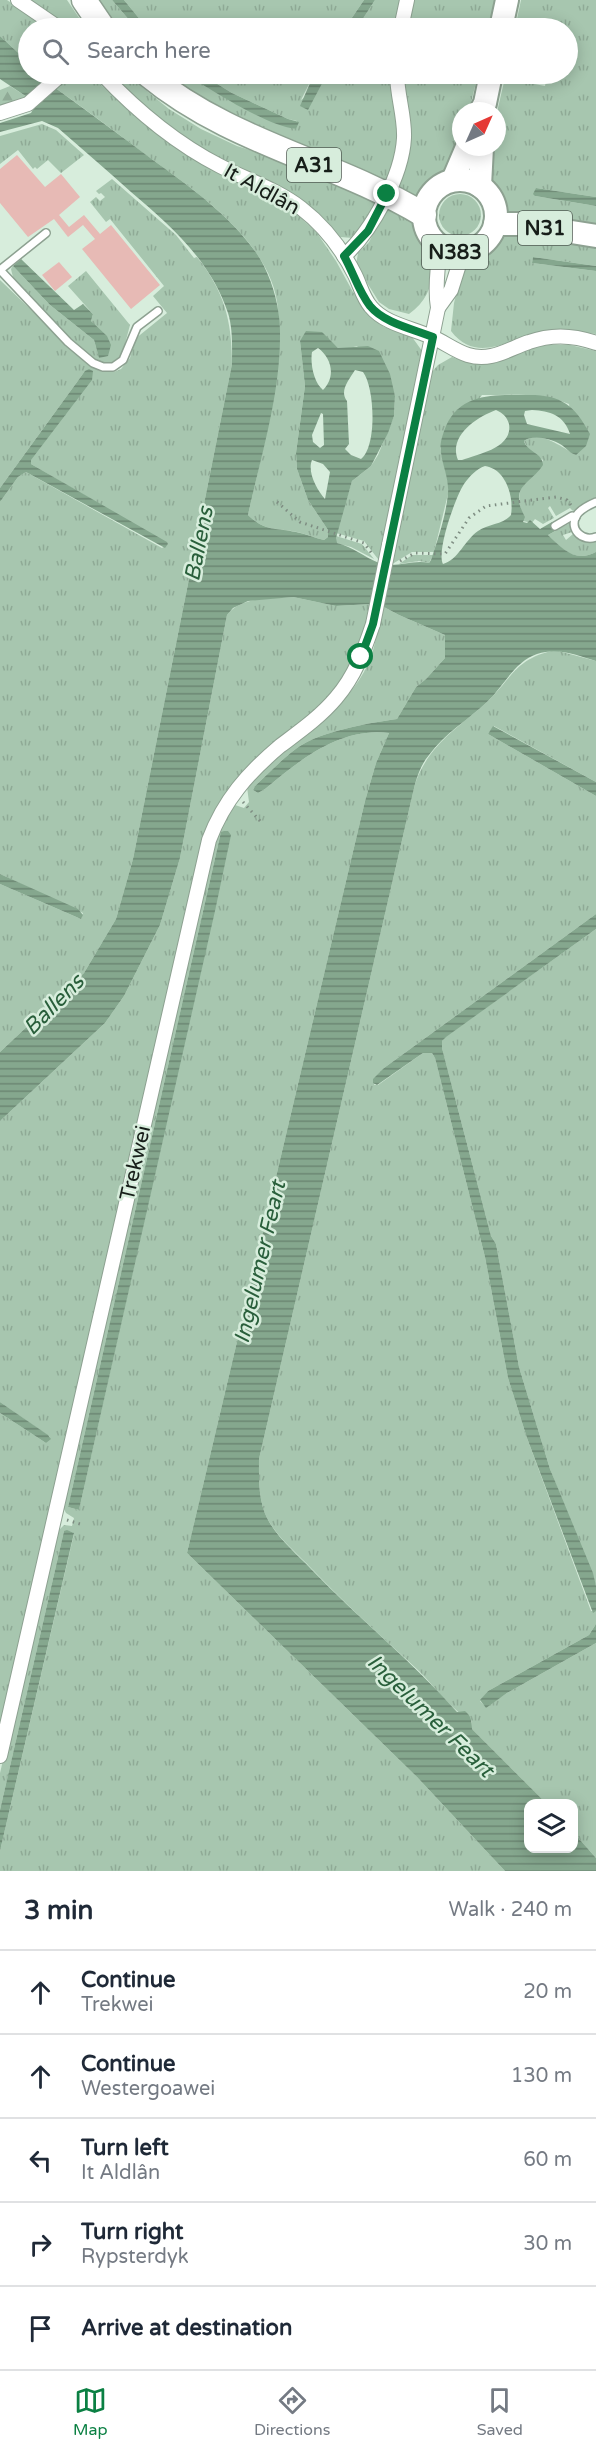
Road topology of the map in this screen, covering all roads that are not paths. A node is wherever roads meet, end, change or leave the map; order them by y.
1 (18, 0) edge
2 (84, 0) edge
3 (407, 0) edge
4 (507, 0) edge
5 (44, 18) edge
6 (97, 18) edge
7 (403, 18) edge
8 (503, 18) edge
9 (50, 84) edge
10 (112, 84) edge
11 (160, 84) edge
12 (398, 84) edge
13 (489, 84) edge
14 (485, 102) edge
15 (0, 113) edge
16 (462, 156) edge
17 (482, 156) edge
18 (453, 180) junction
19 (480, 186) junction
20 (387, 194) junction
21 (424, 215) junction
22 (495, 224) junction
23 (46, 233) dead end
24 (596, 236) edge
25 (439, 246) junction
26 (463, 252) junction
27 (344, 256) junction
28 (0, 270) edge
29 (438, 308) junction
30 (158, 311) dead end
31 (433, 337) junction
32 (596, 343) edge
33 (596, 502) edge
34 (577, 515) junction
35 (555, 526) dead end
36 (596, 537) edge
37 (0, 1756) edge

1 - 5 street
2 - 6 highway
3 - 7 street
4 - 8 highway
9 - 15 street
10 - 27 street, It Aldlân
11 - 20 highway, A31
12 - 20 street
13 - 14 highway
16 - 18 highway
17 - 19 highway
18 - 19 highway
18 - 21 highway, N383
19 - 22 highway, N383
20 - 21 highway, A31
20 - 27 street
21 - 25 highway, N383
22 - 24 highway, N31
22 - 26 highway, N383
23 - 28 lane
25 - 26 highway, N383
25 - 29 street
26 - 29 street
27 - 31 street, It Aldlân
28 - 30 lane
29 - 31 street, Trekwei
31 - 32 street, It Aldlân
31 - 37 street, Trekwei, bridge
33 - 34 lane
34 - 35 lane
34 - 36 lane

